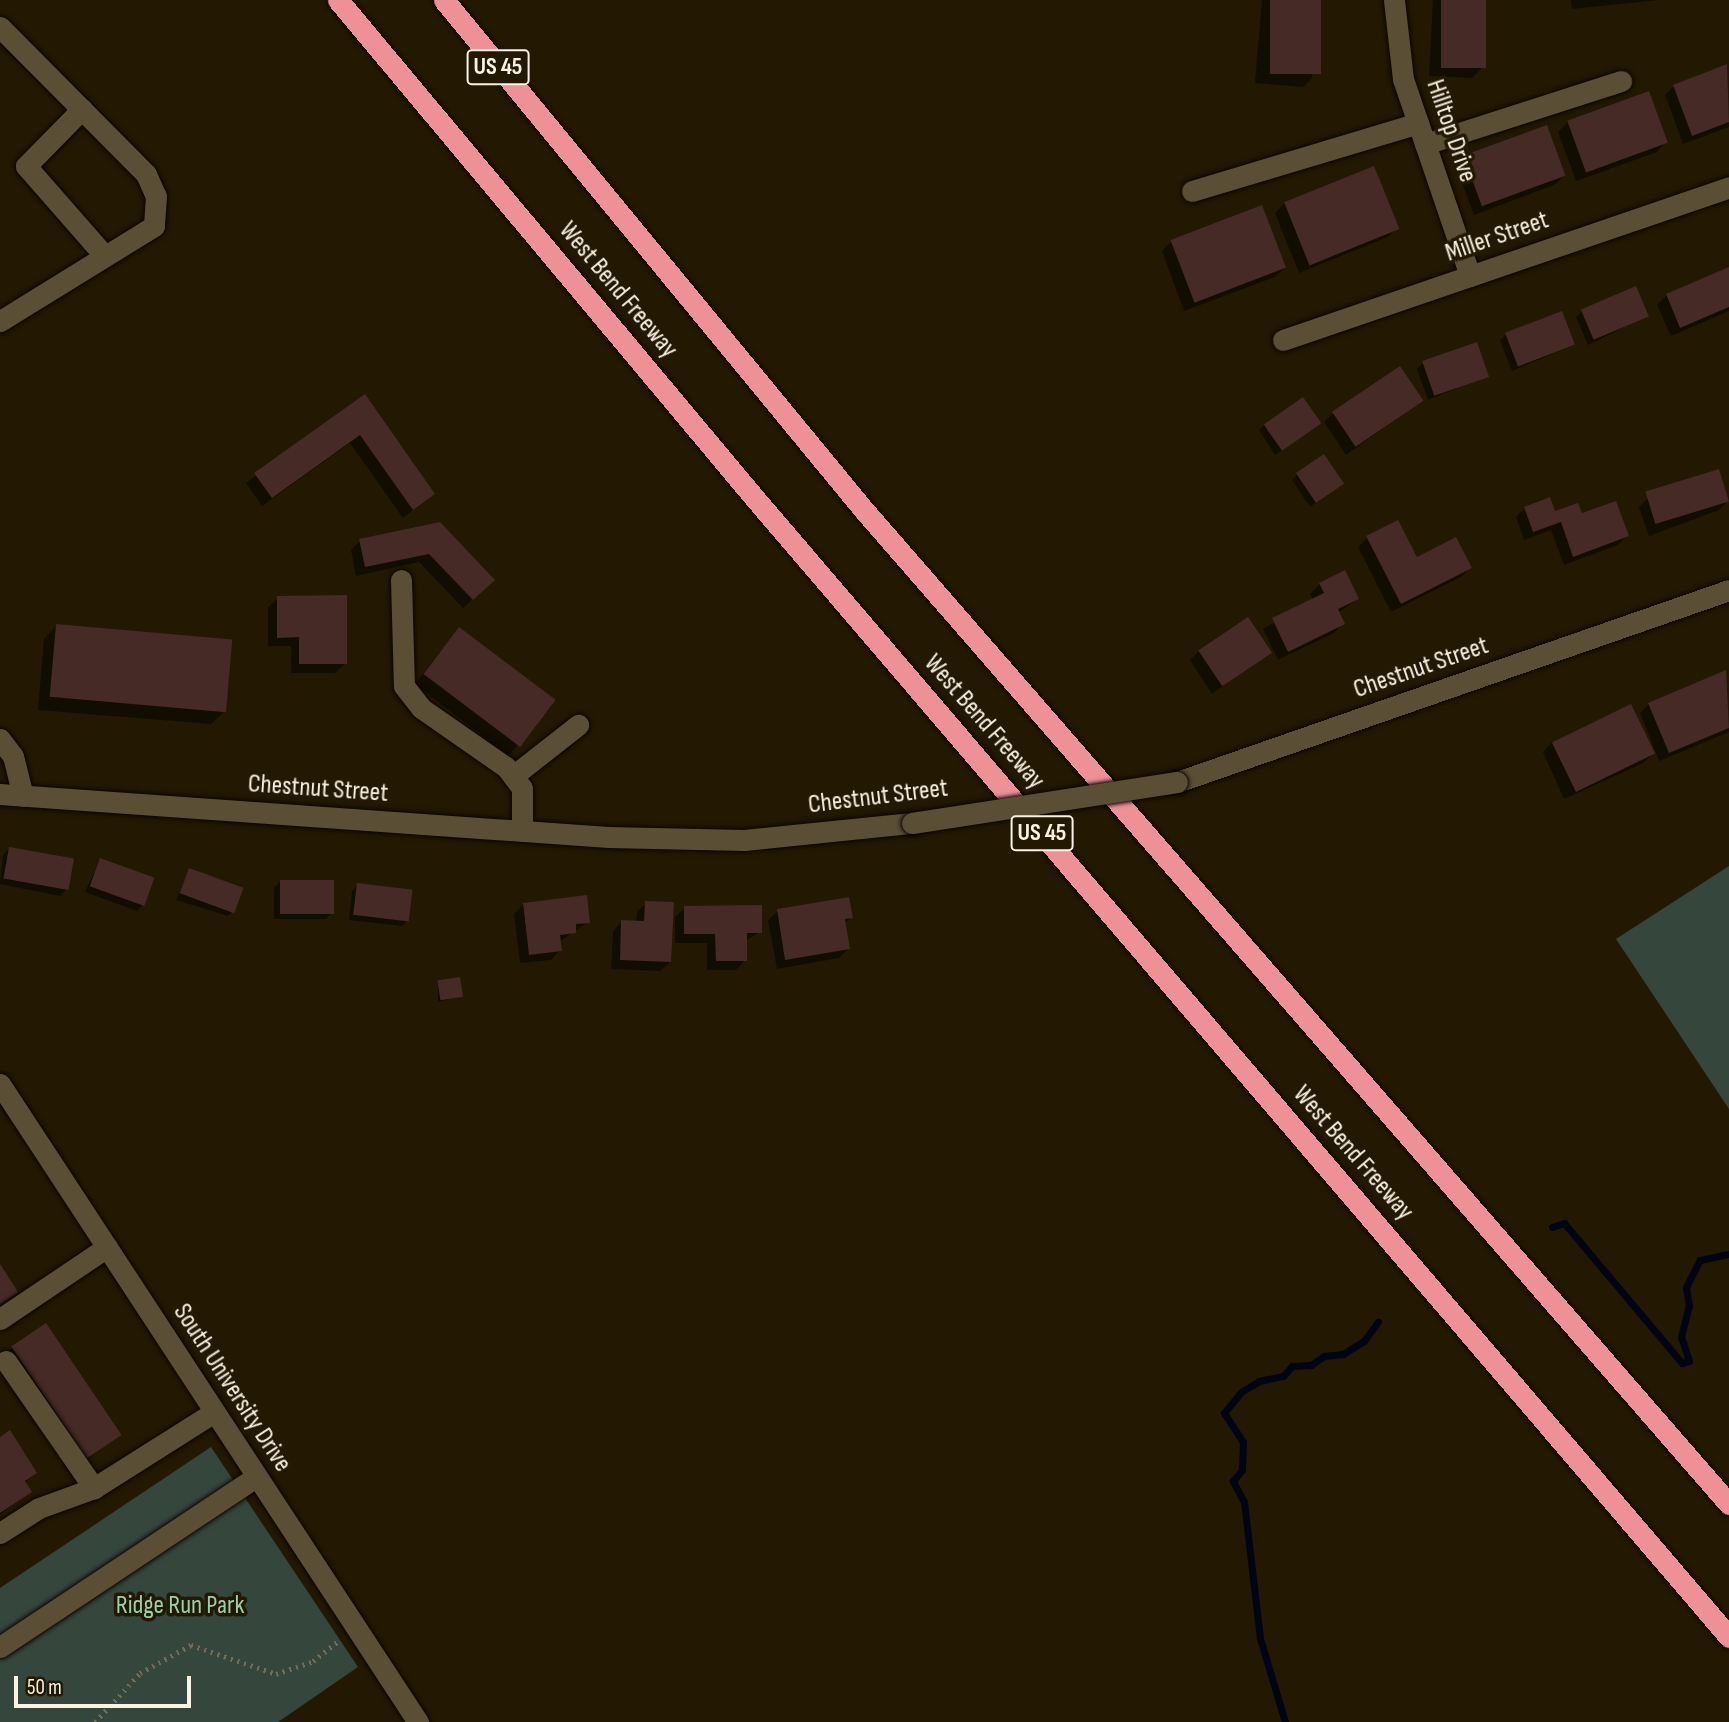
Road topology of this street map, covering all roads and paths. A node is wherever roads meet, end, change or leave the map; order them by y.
1 (332, 0) edge
2 (338, 0) edge
3 (444, 0) edge
4 (1394, 0) edge
5 (359, 24) junction
6 (0, 27) edge
7 (1621, 81) dead end
8 (82, 109) junction
9 (1418, 123) junction
10 (1425, 144) junction
11 (1729, 187) edge
12 (1192, 191) dead end
13 (104, 255) junction
14 (1470, 276) junction
15 (0, 321) edge
16 (1283, 340) dead end
17 (401, 580) dead end
18 (1729, 590) edge
19 (578, 725) dead end
20 (0, 739) edge
21 (513, 776) junction
22 (0, 794) edge
23 (23, 796) junction
24 (523, 831) junction
25 (0, 1084) edge
26 (107, 1247) junction
27 (0, 1319) edge
28 (6, 1362) dead end
29 (214, 1412) junction
30 (256, 1477) junction
31 (93, 1489) junction
32 (1729, 1504) edge
33 (0, 1533) edge
34 (354, 1630) junction
35 (1729, 1637) edge
36 (0, 1647) edge
37 (95, 1722) edge
38 (418, 1722) edge

1 - 5 highway
2 - 5 highway, West Bend Freeway / US 45
3 - 32 highway, West Bend Freeway / US 45
4 - 9 street, Hilltop Drive
5 - 35 highway, West Bend Freeway / US 45
6 - 8 street
7 - 10 street
8 - 13 street
8 - 13 street
9 - 10 street, Hilltop Drive
9 - 12 street
10 - 14 street, Hilltop Drive
11 - 14 street, Miller Street
13 - 15 street
14 - 16 street, Miller Street
17 - 21 street
18 - 24 street, Chestnut Street, bridge
19 - 21 street
20 - 23 street
21 - 24 street
22 - 23 street, Chestnut Street
23 - 24 street, Chestnut Street
25 - 26 street, South University Drive
26 - 27 street
26 - 29 street, South University Drive
28 - 31 street
29 - 30 street, South University Drive
29 - 31 street
30 - 34 street, South University Drive
30 - 36 street
31 - 33 street
34 - 37 path
34 - 38 street, South University Drive

